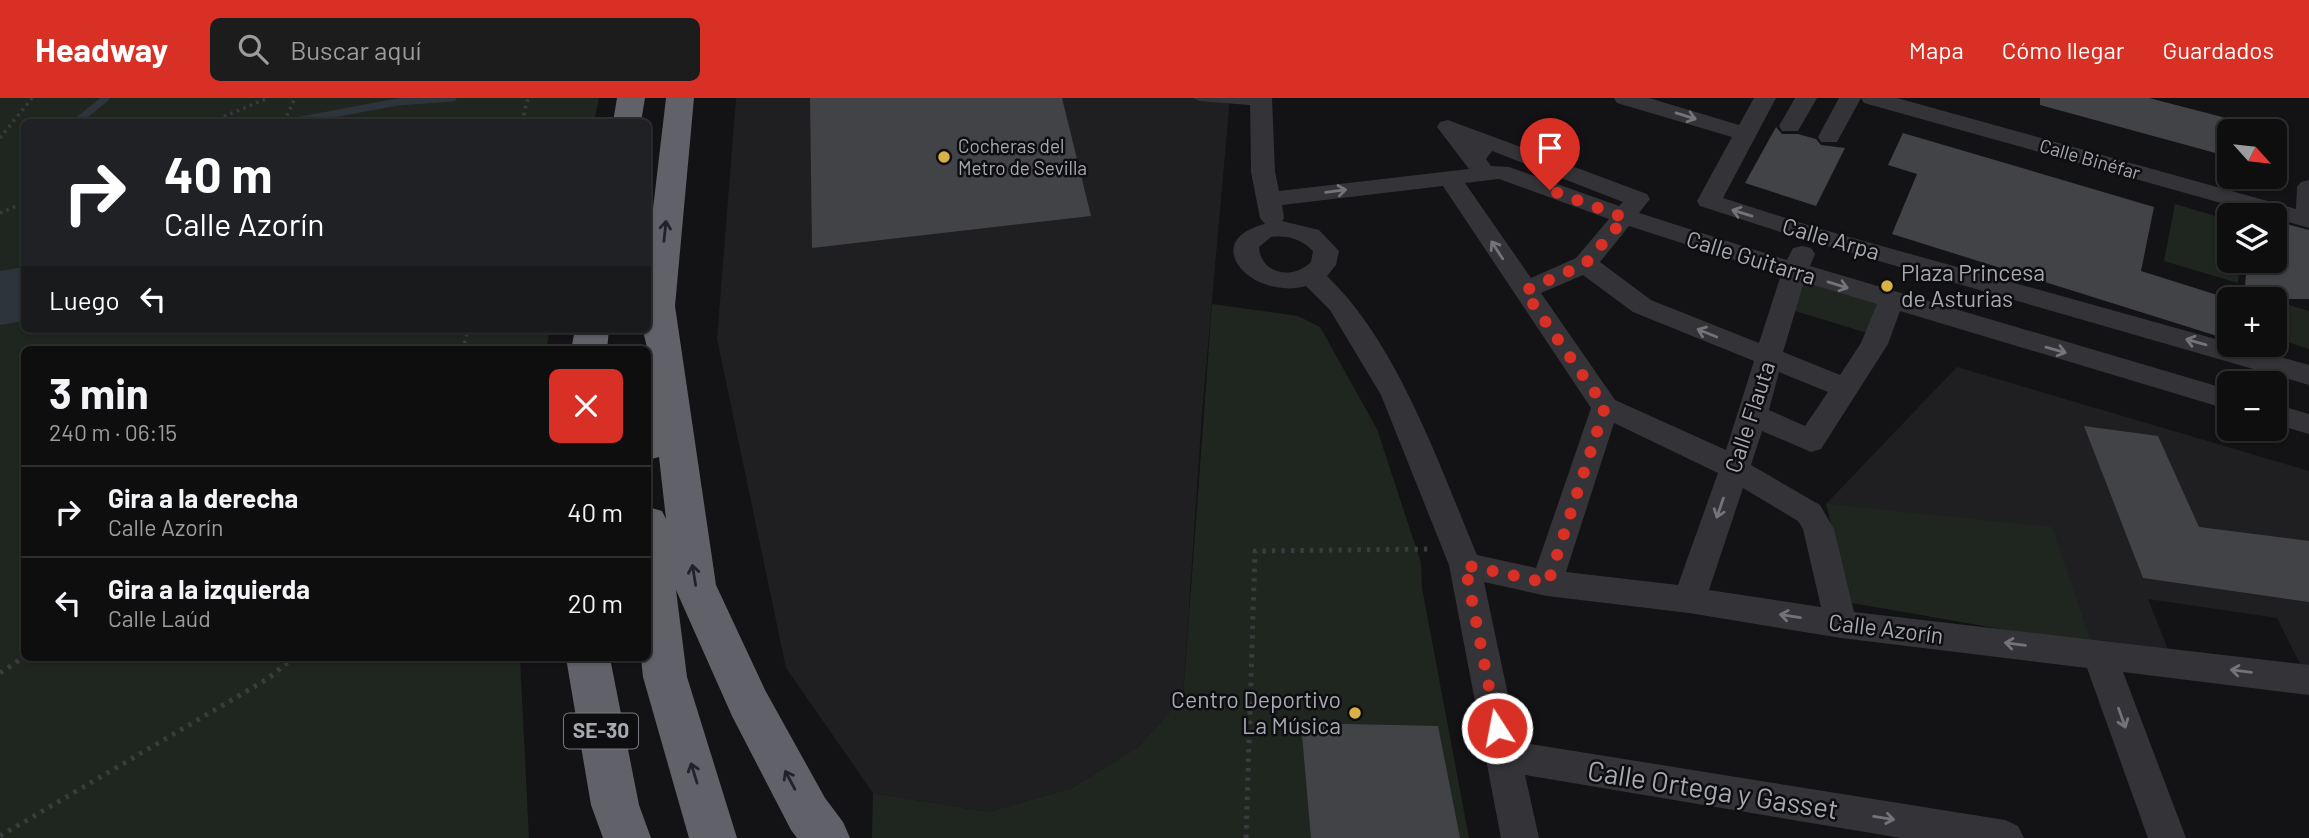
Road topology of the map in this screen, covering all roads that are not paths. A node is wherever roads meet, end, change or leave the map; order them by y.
1 (631, 98) edge
2 (680, 98) edge
3 (1199, 98) edge
4 (1625, 98) edge
5 (1765, 98) edge
6 (1806, 98) edge
7 (1850, 98) edge
8 (1872, 98) edge
9 (1261, 100) edge
10 (627, 119) edge
11 (1790, 126) dead end
12 (1747, 134) junction
13 (1829, 137) dead end
14 (1449, 177) junction
15 (2309, 187) edge
16 (1268, 199) junction
17 (1625, 218) junction
18 (2308, 220) edge
19 (1274, 229) junction
20 (1808, 233) junction
21 (1585, 264) junction
22 (1796, 272) junction
23 (1311, 276) junction
24 (1524, 291) junction
25 (657, 299) junction
26 (1891, 301) junction
27 (1770, 358) junction
28 (2309, 374) edge
29 (1846, 388) junction
30 (2217, 396) edge
31 (651, 397) edge
32 (1605, 407) junction
33 (1753, 415) junction
34 (2287, 418) edge
35 (2309, 424) edge
36 (1734, 468) junction
37 (651, 549) edge
38 (1465, 565) junction
39 (1548, 583) junction
40 (1689, 600) junction
41 (1842, 624) junction
42 (2099, 654) junction
43 (589, 661) edge
44 (2309, 680) edge
45 (1503, 755) junction
46 (619, 827) edge
47 (713, 838) edge
48 (826, 838) edge
49 (1520, 838) edge
50 (2005, 838) edge
51 (2167, 838) edge

1 - 10 highway
25 -> 2 highway
3 - 9 lane
4 -> 12 street
5 - 12 street, Calle Arpa
6 - 11 street
7 - 13 street
8 - 18 street, Calle Binéfar
9 - 16 street
20 -> 12 street, Calle Arpa
16 -> 14 street, Calle Guitarra
14 - 17 street, Calle Guitarra
24 -> 14 street
15 - 18 street
16 - 19 street
17 - 21 street
17 - 22 street, Calle Guitarra
19 - 23 street
19 - 23 street
20 - 22 street, Calle Flauta
28 -> 20 street, Calle Arpa
21 - 24 street
27 -> 21 street
22 -> 26 street, Calle Guitarra
22 - 27 street, Calle Flauta
23 - 38 street
24 - 32 street
25 - 31 highway
48 -> 25 highway
26 - 29 street
26 -> 30 street, Calle Guitarra
27 - 29 street
27 - 33 street, Calle Flauta
29 - 33 street
32 - 36 street
32 - 39 street
33 - 36 street, Calle Flauta
34 - 35 street
36 -> 40 street, Calle Flauta
36 - 41 street
47 -> 37 highway
38 - 39 street, Calle Azorín
38 - 45 street
39 - 40 street, Calle Azorín
41 -> 40 street, Calle Azorín
42 -> 41 street, Calle Azorín
44 -> 42 street, Calle Azorín
42 -> 51 street
43 - 46 highway, SE-30
45 - 49 street
45 -> 50 street, Calle Ortega y Gasset

